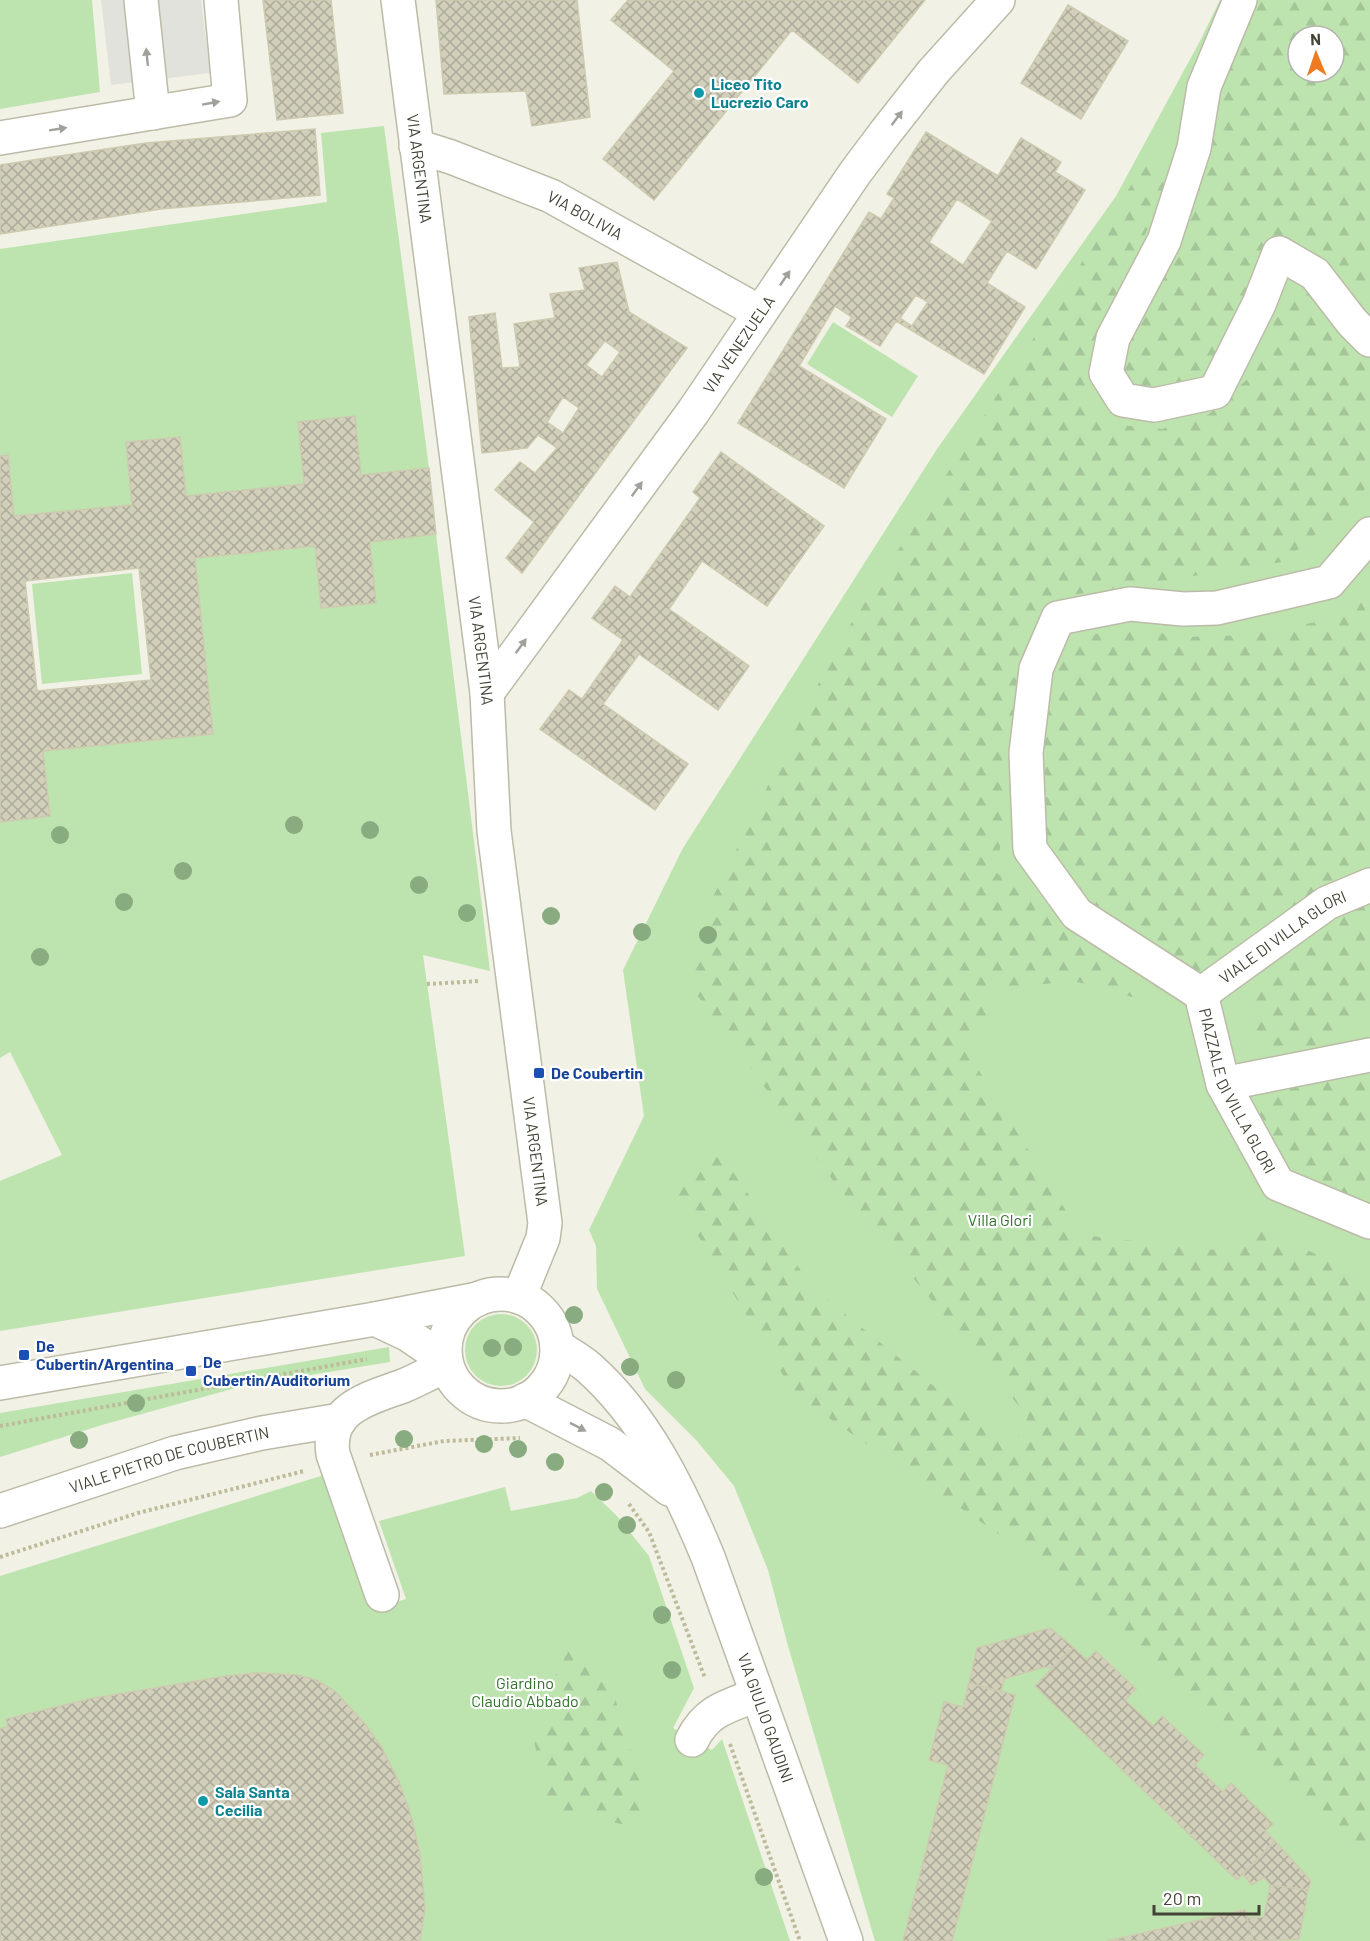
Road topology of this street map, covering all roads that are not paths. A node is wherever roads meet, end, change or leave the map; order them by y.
1 (141, 0) edge
2 (221, 0) edge
3 (398, 0) edge
4 (998, 0) edge
5 (1240, 0) edge
6 (153, 113) junction
7 (0, 138) edge
8 (416, 146) junction
9 (745, 303) dead end
10 (1370, 340) edge
11 (1370, 534) edge
12 (487, 693) junction
13 (1370, 885) edge
14 (1201, 994) junction
15 (1370, 1055) edge
16 (1223, 1084) junction
17 (1370, 1222) edge
18 (519, 1297) junction
19 (478, 1299) junction
20 (375, 1319) junction
21 (557, 1347) junction
22 (445, 1363) junction
23 (0, 1383) edge
24 (525, 1400) junction
25 (340, 1420) junction
26 (680, 1497) junction
27 (0, 1511) edge
28 (382, 1594) dead end
29 (757, 1695) junction
30 (692, 1740) dead end
31 (846, 1941) edge

6 -> 1 street
6 -> 2 street
3 - 8 street, VIA ARGENTINA
12 -> 4 street, VIA VENEZUELA
5 - 10 street
7 -> 6 street
8 - 9 street, VIA BOLIVIA
8 - 12 street, VIA ARGENTINA
11 - 14 street
12 - 18 street, VIA ARGENTINA
13 - 14 street, VIALE DI VILLA GLORI
14 - 16 street, PIAZZALE DI VILLA GLORI
15 - 16 street
16 - 17 street, PIAZZALE DI VILLA GLORI
18 - 19 street
18 - 21 street
19 - 20 street
19 - 22 street
20 - 22 street
20 - 23 street
21 - 24 street
21 - 26 street, VIA GIULIO GAUDINI
22 - 24 street
22 - 25 street
24 -> 26 street, VIA GIULIO GAUDINI
25 - 27 street, VIALE PIETRO DE COUBERTIN
25 - 28 street
26 - 29 street, VIA GIULIO GAUDINI
29 - 30 street
29 - 31 street, VIA GIULIO GAUDINI

